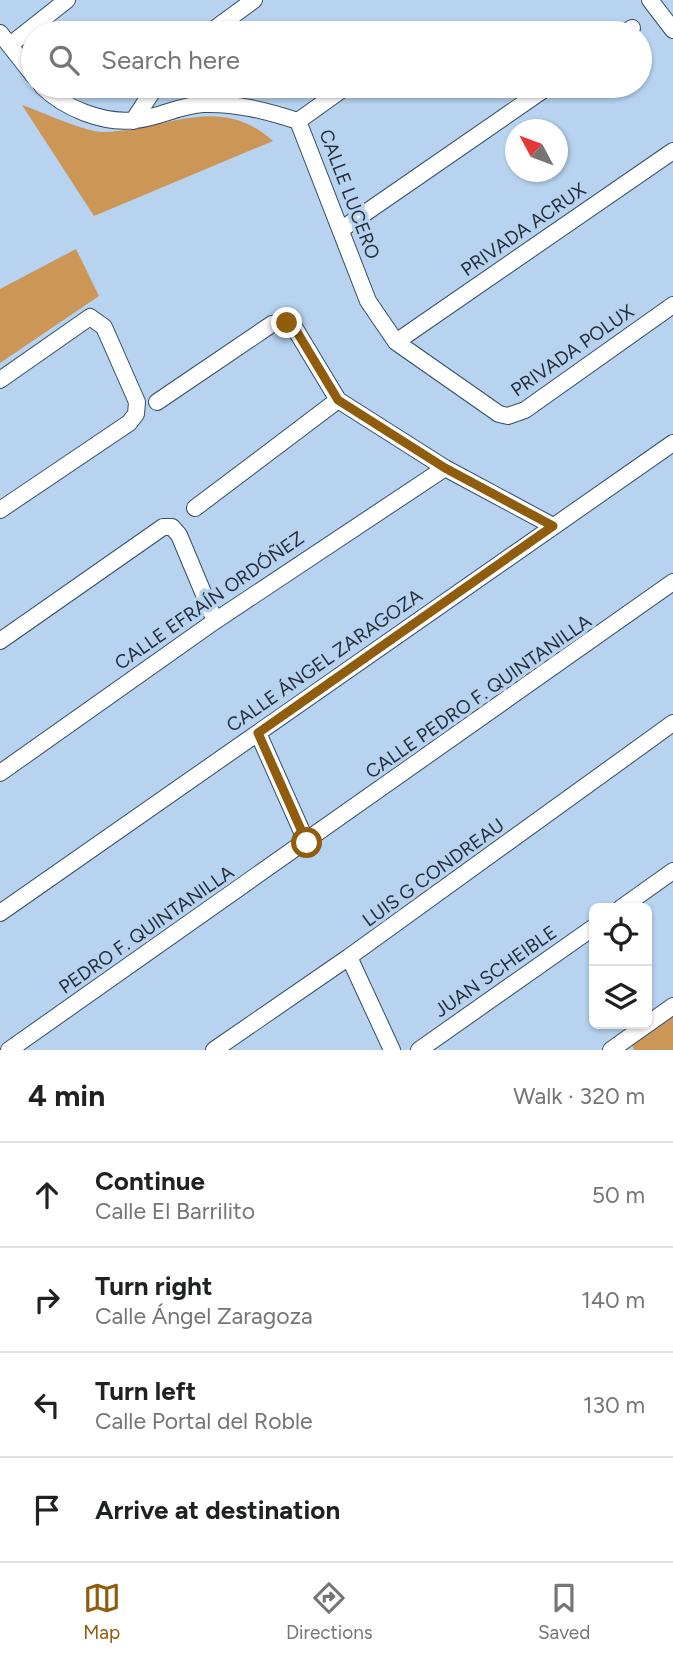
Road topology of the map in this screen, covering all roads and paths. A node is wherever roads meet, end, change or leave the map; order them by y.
1 (67, 0) edge
2 (254, 0) edge
3 (650, 0) edge
4 (34, 21) edge
5 (225, 21) edge
6 (21, 29) edge
7 (673, 30) edge
8 (5, 39) edge
9 (21, 60) edge
10 (60, 98) edge
11 (148, 98) edge
12 (330, 98) edge
13 (532, 98) edge
14 (134, 121) junction
15 (298, 121) junction
16 (673, 150) edge
17 (342, 229) junction
18 (673, 305) edge
19 (396, 342) junction
20 (0, 380) edge
21 (338, 400) junction
22 (157, 402) dead end
23 (491, 410) joint
24 (673, 443) edge
25 (445, 468) junction
26 (195, 508) dead end
27 (0, 510) edge
28 (553, 526) junction
29 (673, 584) edge
30 (215, 621) junction
31 (0, 641) edge
32 (673, 723) edge
33 (258, 733) junction
34 (0, 773) edge
35 (307, 843) junction
36 (673, 871) edge
37 (628, 903) edge
38 (0, 913) edge
39 (589, 931) edge
40 (349, 957) junction
41 (673, 1006) edge
42 (620, 1047) edge
43 (9, 1050) edge
44 (214, 1050) edge
45 (392, 1050) edge
46 (419, 1050) edge

1 - 4 street
2 - 5 street
3 - 7 street
6 - 8 street
8 - 9 street
10 - 14 street, CALLE LUCERO
11 - 14 street
12 - 15 street
13 - 17 street
14 - 15 street, CALLE LUCERO
15 - 17 street, CALLE LUCERO
16 - 19 street, PRIVADA ACRUX
17 - 19 street, CALLE LUCERO
18 - 23 street, PRIVADA POLUX
19 - 23 street, CALLE LUCERO
20 - 27 street
21 - 22 street
21 - 25 street
21 - 26 street
24 - 28 street, CALLE ÁNGEL ZARAGOZA
25 - 28 street
25 - 30 street, CALLE EFRAÍN ORDÓÑEZ
28 - 33 street, CALLE ÁNGEL ZARAGOZA
29 - 35 street, CALLE PEDRO F. QUINTANILLA
30 - 31 street
30 - 34 street, CALLE EFRAÍN ORDÓÑEZ
32 - 40 street, LUIS G CONDREAU
33 - 35 street
33 - 38 street, CALLE ÁNGEL ZARAGOZA
35 - 43 street, PEDRO F. QUINTANILLA
36 - 37 street
39 - 46 street, JUAN SCHEIBLE
40 - 44 street, LUIS G CONDREAU
40 - 45 street
41 - 42 street

